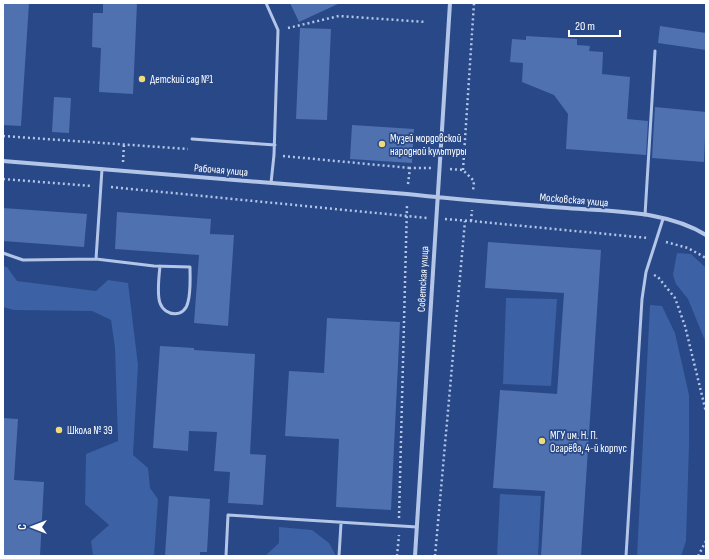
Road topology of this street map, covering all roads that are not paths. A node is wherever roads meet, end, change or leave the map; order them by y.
1 (266, 3) edge
2 (450, 3) edge
3 (655, 51) dead end
4 (192, 139) dead end
5 (275, 145) junction
6 (3, 161) edge
7 (102, 169) junction
8 (271, 183) junction
9 (437, 197) junction
10 (645, 215) junction
11 (663, 219) junction
12 (706, 235) edge
13 (3, 253) edge
14 (96, 259) junction
15 (160, 266) junction
16 (341, 523) junction
17 (417, 527) junction
18 (226, 556) edge
19 (339, 556) edge
20 (415, 556) edge
21 (626, 556) edge

1 - 5 lane
2 - 9 street, Советская улица
3 - 10 lane
4 - 5 lane
5 - 8 lane
6 - 7 street, Рабочая улица
7 - 8 street, Рабочая улица
7 - 14 lane
8 - 9 street, Рабочая улица
9 - 10 street, Московская улица
9 - 17 street, Советская улица
10 - 11 street, Московская улица
11 - 12 street, Московская улица
11 - 21 lane
13 - 14 lane
14 - 15 lane
15 - 15 lane
16 - 17 lane
16 - 18 lane
16 - 19 lane
17 - 20 street, Советская улица

